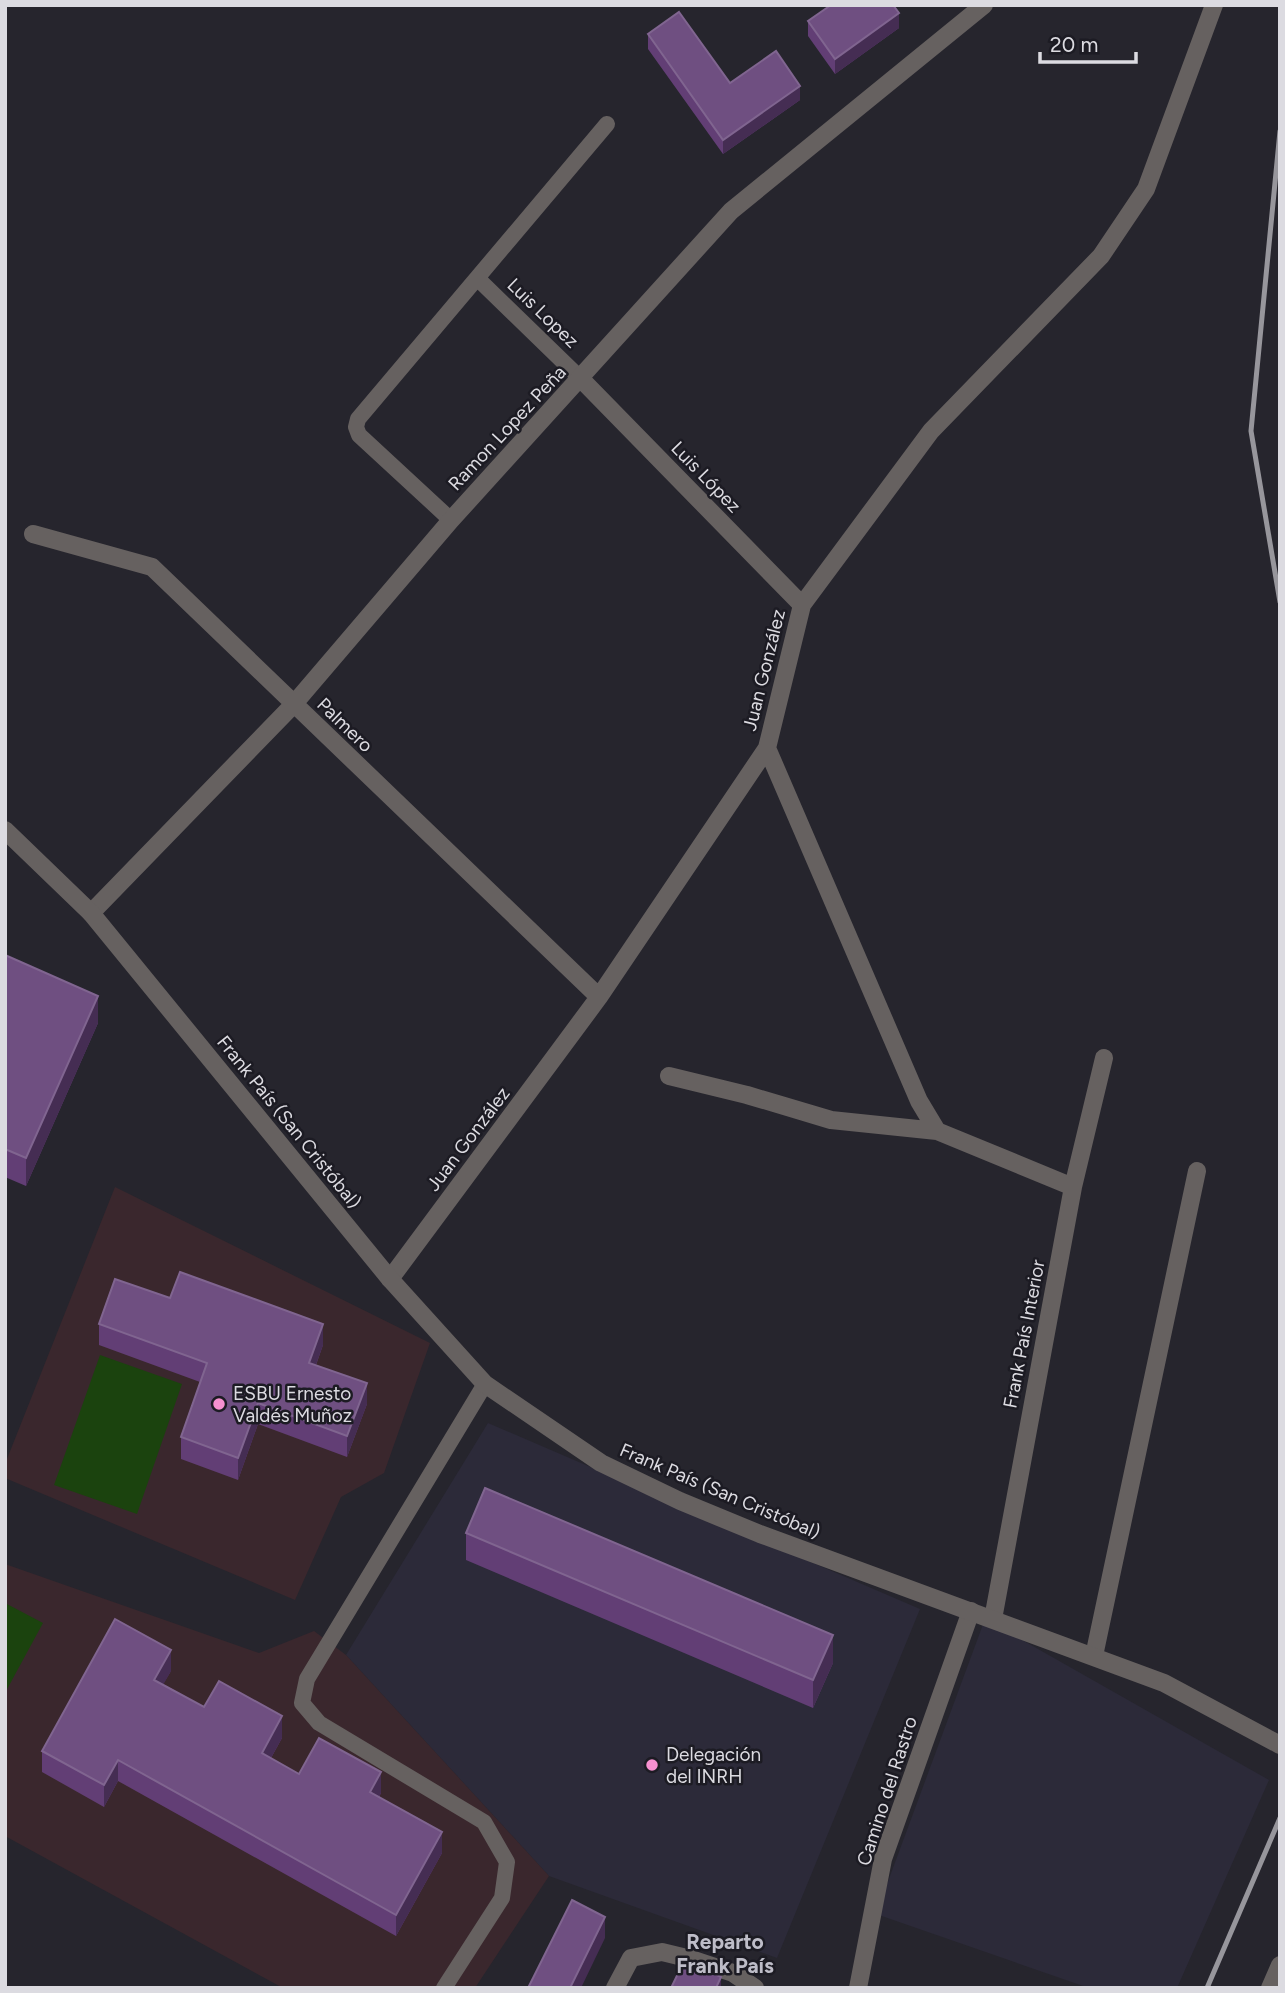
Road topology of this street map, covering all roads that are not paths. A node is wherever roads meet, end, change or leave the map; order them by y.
1 (984, 5) edge
2 (1214, 5) edge
3 (607, 124) dead end
4 (477, 278) junction
5 (581, 379) junction
6 (451, 520) junction
7 (33, 534) dead end
8 (802, 605) junction
9 (293, 705) junction
10 (767, 748) junction
11 (5, 830) edge
12 (91, 913) junction
13 (599, 998) junction
14 (1104, 1058) dead end
15 (669, 1076) dead end
16 (936, 1131) junction
17 (1197, 1171) dead end
18 (1073, 1187) junction
19 (390, 1279) junction
20 (485, 1384) junction
21 (971, 1611) junction
22 (993, 1619) junction
23 (1094, 1656) junction
24 (1280, 1745) edge
25 (1280, 1965) edge
26 (444, 1988) edge
27 (615, 1988) edge
28 (755, 1988) edge
29 (858, 1988) edge
30 (1270, 1988) edge

1 - 5 street, Ramon Lopez Peña
2 - 8 street, Juan González
3 - 4 lane
4 - 5 lane, Luis Lopez
4 - 6 lane
5 - 6 street, Ramon Lopez Peña
5 - 8 street, Luis López
6 - 9 street, Ramon Lopez Peña
7 - 9 street, Palmero
8 - 10 street, Juan González
9 - 12 street, Ramon Lopez Peña
9 - 13 street, Palmero
10 - 13 street, Juan González
10 - 16 street
11 - 12 street, Frank País (San Cristóbal)
12 - 19 street, Frank País (San Cristóbal)
13 - 19 street, Juan González
14 - 18 street, Frank País Interior
15 - 16 street
16 - 18 street
17 - 23 street
18 - 22 street, Frank País Interior
19 - 20 street, Frank País (San Cristóbal)
20 - 21 street, Frank País (San Cristóbal)
20 - 26 lane
21 - 22 street, Frank País (San Cristóbal)
21 - 29 street, Camino del Rastro
22 - 23 street, Frank País (San Cristóbal)
23 - 24 street, Frank País (San Cristóbal)
25 - 30 street
27 - 28 street

